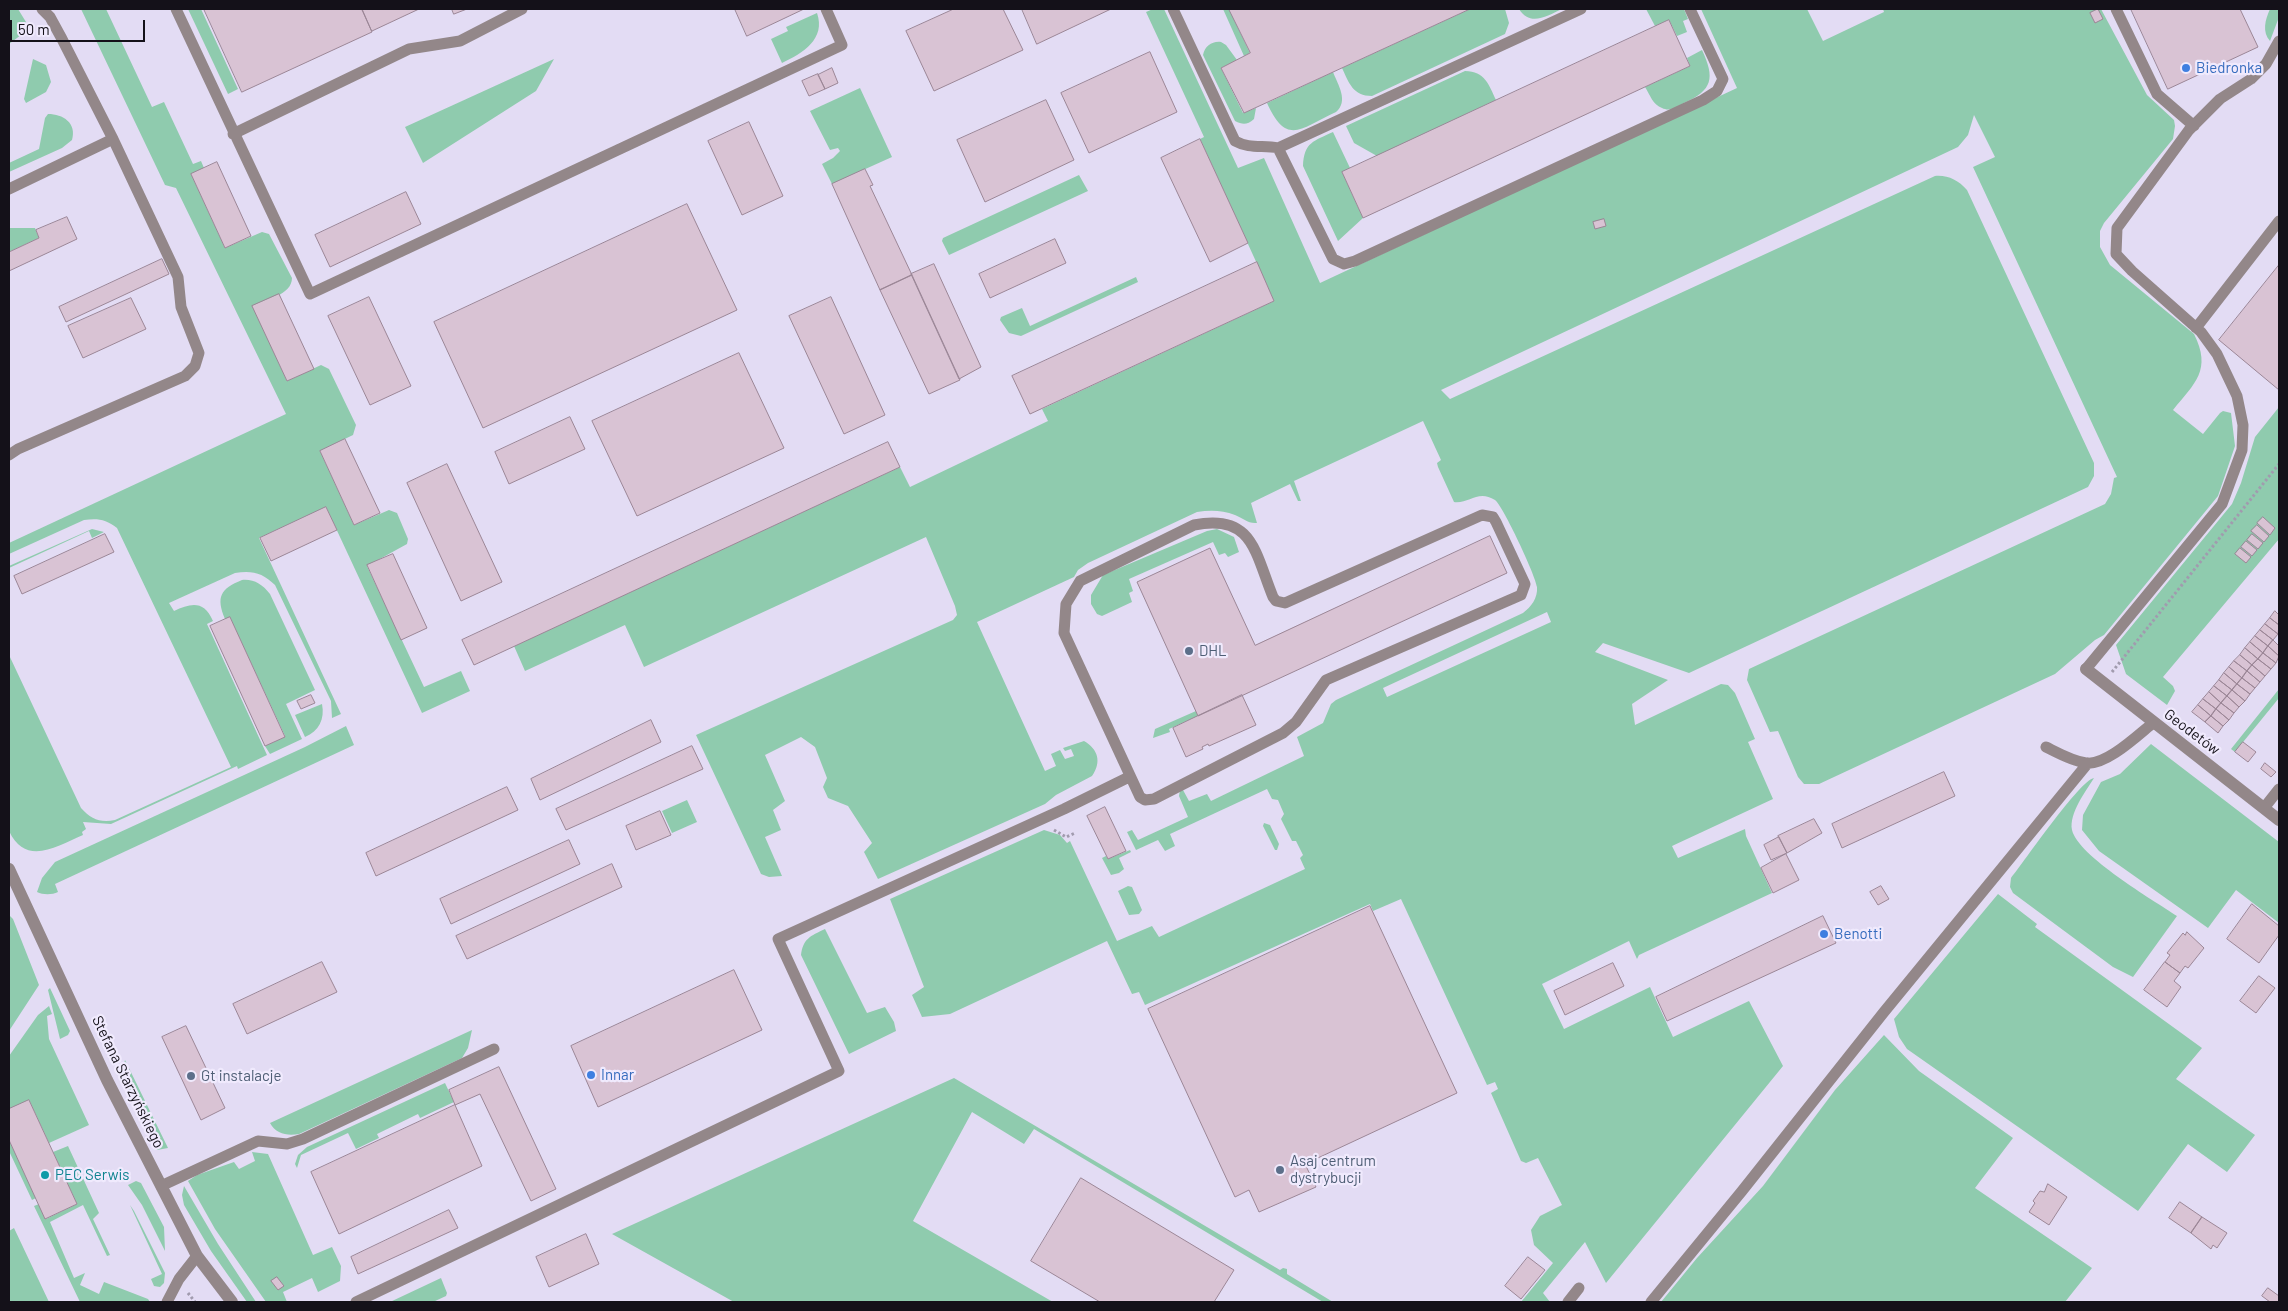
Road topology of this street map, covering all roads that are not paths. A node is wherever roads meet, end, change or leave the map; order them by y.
1 (42, 9) edge
2 (176, 9) edge
3 (522, 9) edge
4 (826, 9) edge
5 (1173, 9) edge
6 (1581, 9) edge
7 (1690, 9) edge
8 (2116, 9) edge
9 (2279, 41) edge
10 (2194, 126) junction
11 (233, 134) junction
12 (113, 140) junction
13 (1278, 148) junction
14 (9, 190) edge
15 (2279, 221) edge
16 (2196, 328) junction
17 (9, 455) edge
18 (2086, 669) joint
19 (2152, 723) junction
20 (2046, 747) dead end
21 (2088, 763) junction
22 (1129, 777) junction
23 (2279, 789) edge
24 (2264, 808) junction
25 (2279, 820) edge
26 (9, 869) edge
27 (494, 1049) dead end
28 (161, 1186) junction
29 (197, 1256) junction
30 (1579, 1288) dead end
31 (167, 1302) edge
32 (232, 1302) edge
33 (356, 1302) edge
34 (1568, 1302) edge
35 (1651, 1302) edge

1 - 12 lane
2 - 11 lane
3 - 11 lane
4 - 11 lane
5 - 13 lane
6 - 13 lane
7 - 13 lane
8 - 10 lane
9 - 10 lane
10 - 16 lane
12 - 14 lane
12 - 17 lane
15 - 16 lane
16 - 18 lane
18 - 19 street, Geodetów
19 - 21 lane
19 - 24 street, Geodetów
20 - 21 lane
21 - 35 lane
22 - 22 lane
22 - 33 lane
23 - 24 lane
24 - 25 street, Geodetów
26 - 28 street, Stefana Starzyńskiego
27 - 28 lane
28 - 29 street, Stefana Starzyńskiego
29 - 31 lane
29 - 32 street, Stefana Starzyńskiego
30 - 34 lane

